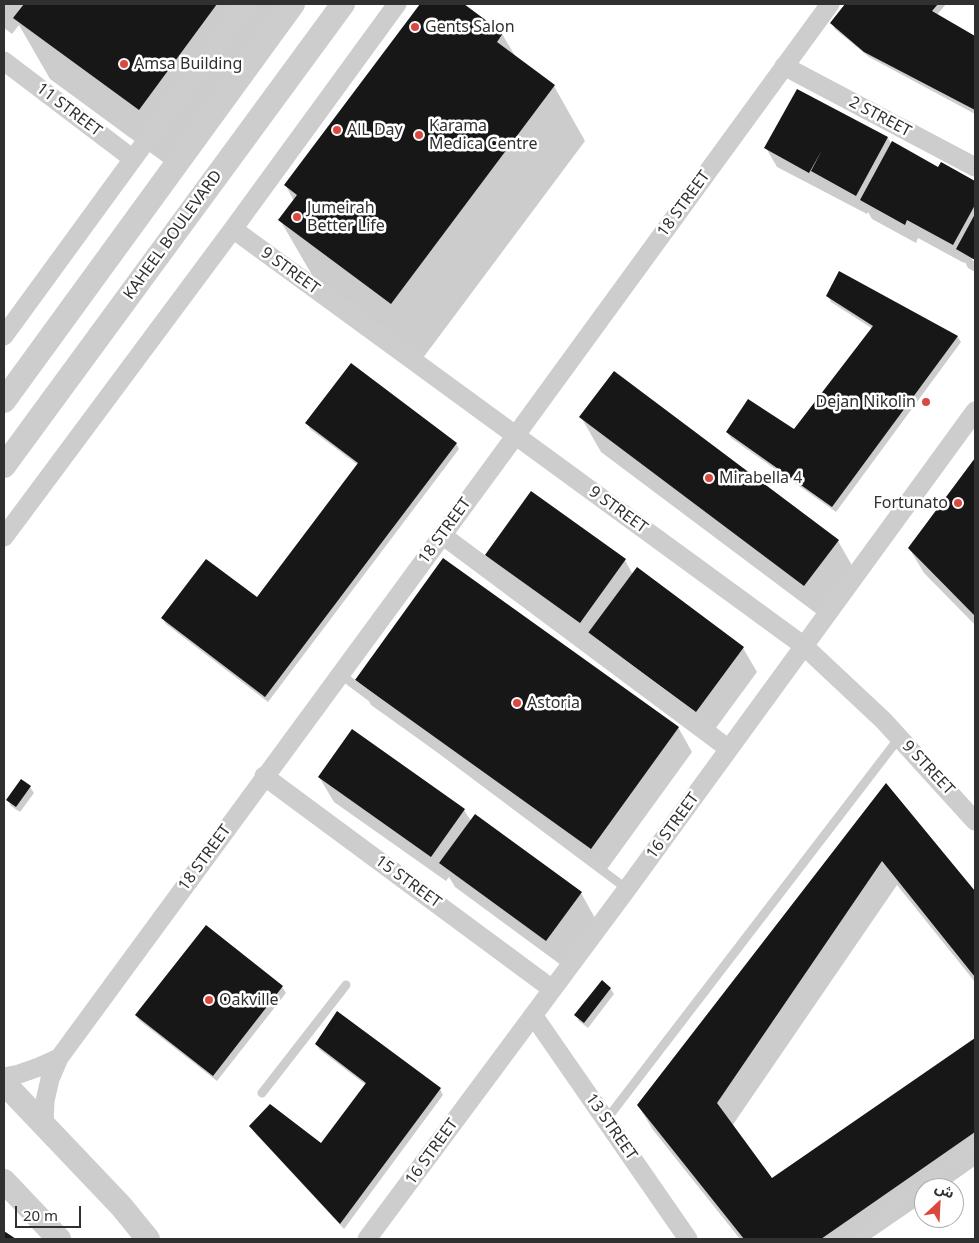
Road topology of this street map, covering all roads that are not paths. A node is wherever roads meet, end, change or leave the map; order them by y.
1 (246, 4) edge
2 (293, 4) edge
3 (343, 4) edge
4 (397, 4) edge
5 (830, 4) edge
6 (4, 61) edge
7 (784, 66) junction
8 (133, 159) junction
9 (975, 167) edge
10 (233, 229) junction
11 (4, 336) edge
12 (4, 401) edge
13 (975, 411) edge
14 (516, 435) junction
15 (4, 466) edge
16 (442, 535) junction
17 (4, 537) edge
18 (804, 646) junction
19 (340, 674) junction
20 (899, 738) junction
21 (729, 749) junction
22 (264, 776) junction
23 (975, 821) edge
24 (627, 889) junction
25 (346, 986) dead end
26 (552, 989) junction
27 (533, 1014) junction
28 (58, 1058) junction
29 (4, 1077) edge
30 (4, 1083) edge
31 (262, 1093) dead end
32 (606, 1120) junction
33 (44, 1124) junction
34 (975, 1146) edge
35 (4, 1181) edge
36 (59, 1239) edge
37 (148, 1239) edge
38 (367, 1239) edge
39 (688, 1239) edge
40 (858, 1239) edge

1 - 8 street
2 - 12 street
3 - 15 street, KAHEEL BOULEVARD
4 - 10 street
5 - 7 street, 18 STREET
6 - 8 street, 11 STREET
7 - 9 street, 2 STREET
7 - 14 street, 18 STREET
8 - 11 street
10 - 14 street, 9 STREET
10 - 17 street
13 - 18 street, 16 STREET
14 - 16 street, 18 STREET
14 - 18 street, 9 STREET
16 - 19 street, 18 STREET
16 - 21 street
18 - 20 street, 9 STREET
18 - 21 street, 16 STREET
19 - 22 street, 18 STREET
19 - 24 lane
20 - 23 street, 9 STREET
20 - 32 lane
21 - 24 street, 16 STREET
22 - 26 street, 15 STREET
22 - 28 street, 18 STREET
24 - 26 street, 16 STREET
25 - 31 lane
26 - 27 street, 16 STREET
27 - 32 street, 13 STREET
27 - 38 street, 16 STREET
28 - 29 street, 18 STREET
28 - 33 street, 18 STREET
30 - 33 street
32 - 39 street, 13 STREET
33 - 37 street
34 - 40 lane
35 - 36 street

